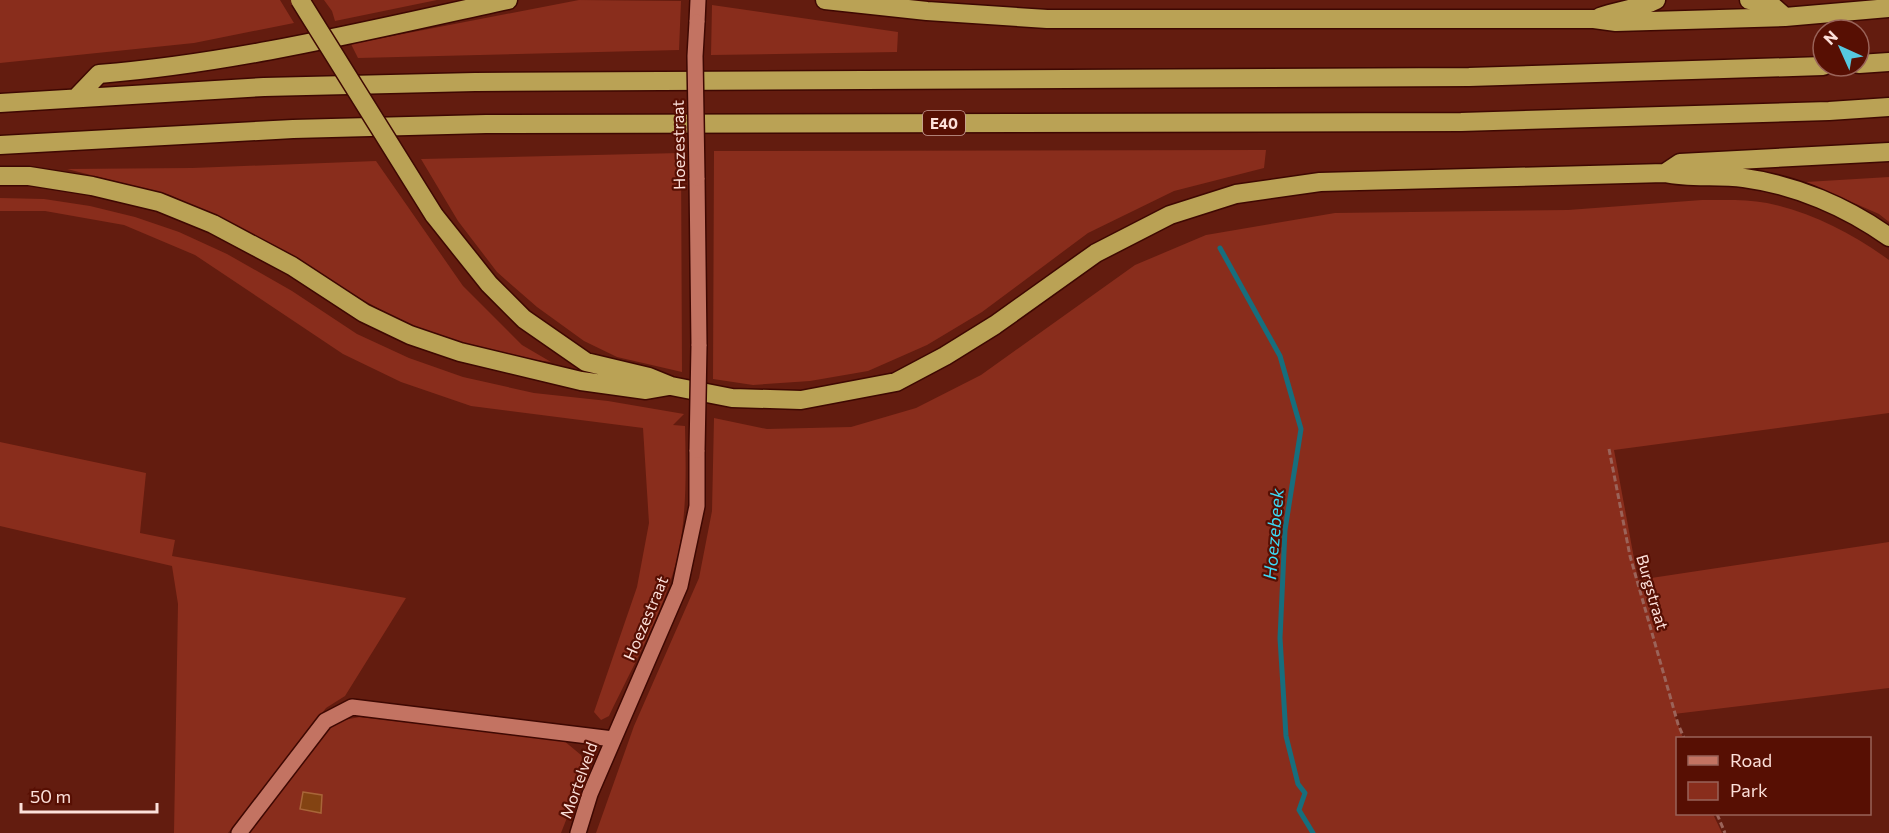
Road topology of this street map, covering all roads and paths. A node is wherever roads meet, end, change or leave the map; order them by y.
1 (300, 0) edge
2 (508, 0) edge
3 (825, 0) edge
4 (1656, 0) edge
5 (1749, 0) edge
6 (698, 1) edge
7 (1889, 8) edge
8 (1785, 17) junction
9 (1594, 19) junction
10 (1889, 62) edge
11 (1871, 63) edge
12 (1811, 66) edge
13 (76, 98) junction
14 (0, 104) edge
15 (1889, 107) edge
16 (0, 145) edge
17 (1889, 152) edge
18 (1665, 173) junction
19 (0, 176) edge
20 (1889, 237) edge
21 (671, 386) junction
22 (1609, 449) dead end
23 (1684, 737) edge
24 (613, 739) junction
25 (1717, 815) edge
26 (239, 833) edge
27 (578, 833) edge
28 (1725, 833) edge

1 - 21 highway, bridge
2 - 13 highway
3 - 9 highway
4 - 9 highway
5 - 8 highway
6 - 24 street, Hoezestraat, bridge
7 - 8 highway
8 - 9 highway
10 - 11 highway
12 - 13 highway
13 - 14 highway
15 - 16 highway, E40
17 - 18 highway
18 - 20 highway
18 - 21 highway
19 - 21 highway
22 - 23 path, Burgstraat
24 - 26 street
24 - 27 street, Mortelveld
25 - 28 path

